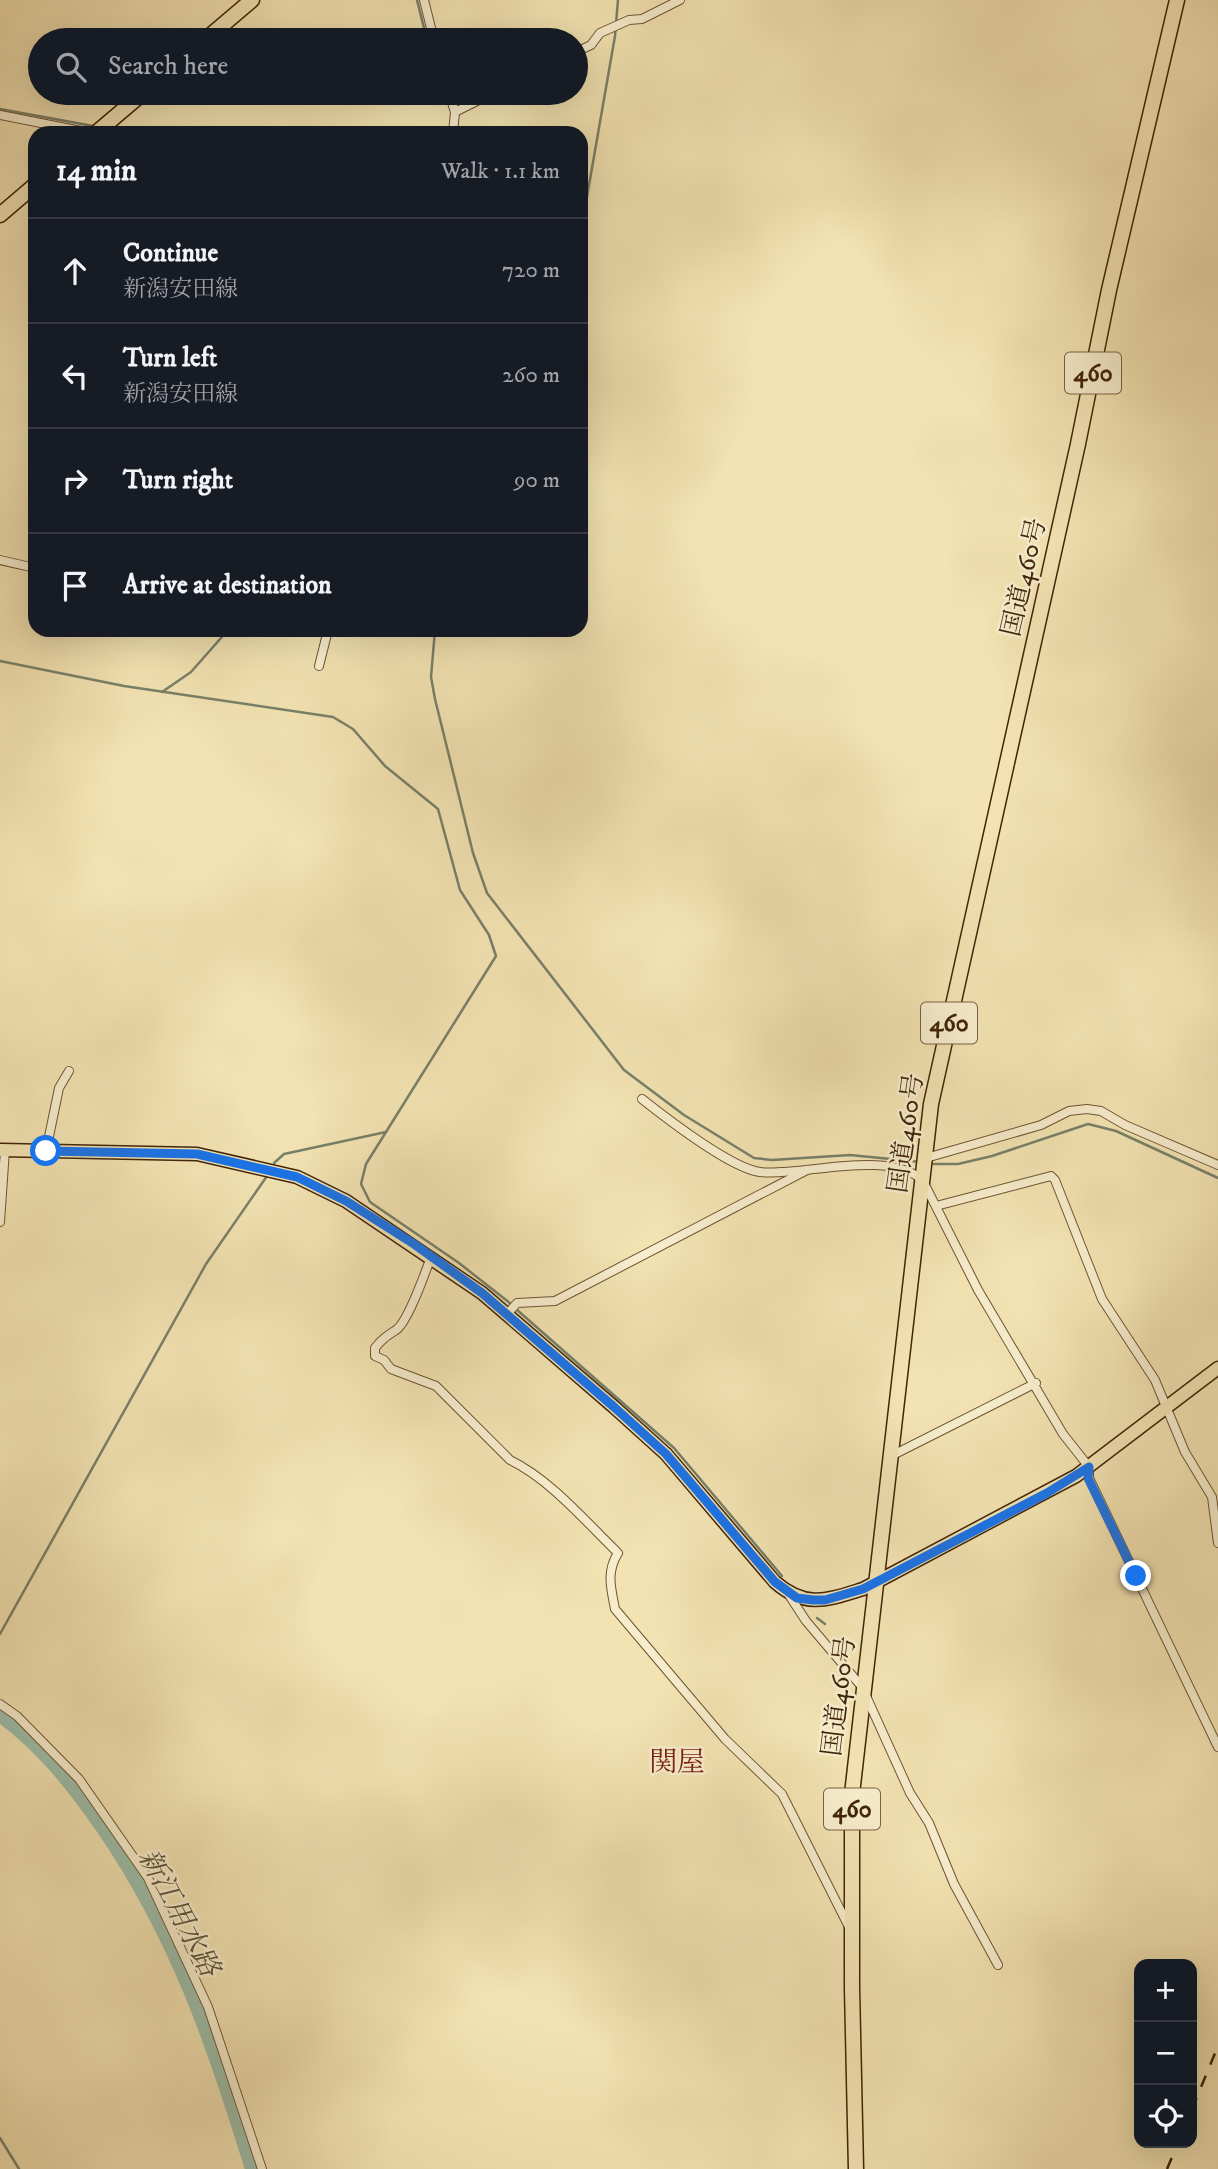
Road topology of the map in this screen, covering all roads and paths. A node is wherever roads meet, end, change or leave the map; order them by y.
1 (252, 0) edge
2 (424, 0) edge
3 (680, 0) edge
4 (1177, 0) edge
5 (219, 28) edge
6 (431, 28) edge
7 (588, 46) edge
8 (127, 105) edge
9 (453, 105) edge
10 (469, 105) edge
11 (455, 112) junction
12 (0, 115) edge
13 (59, 126) edge
14 (99, 126) edge
15 (454, 126) edge
16 (28, 191) edge
17 (0, 215) edge
18 (0, 561) edge
19 (28, 567) edge
20 (326, 637) edge
21 (319, 666) dead end
22 (69, 1071) dead end
23 (642, 1099) dead end
24 (2, 1150) edge
25 (46, 1151) junction
26 (1218, 1165) edge
27 (809, 1168) junction
28 (924, 1170) junction
29 (936, 1206) junction
30 (0, 1222) edge
31 (431, 1257) junction
32 (507, 1314) junction
33 (1218, 1368) edge
34 (1036, 1383) junction
35 (1167, 1410) junction
36 (891, 1456) junction
37 (1089, 1467) junction
38 (1218, 1542) edge
39 (878, 1578) junction
40 (786, 1591) junction
41 (862, 1687) junction
42 (0, 1704) edge
43 (1218, 1747) edge
44 (852, 1931) junction
45 (998, 1965) dead end
46 (261, 2169) edge
47 (856, 2169) edge

1 - 5 highway
2 - 6 street
3 - 7 street
4 - 28 highway, 国道460号 / 460
8 - 14 highway
9 - 11 street
10 - 11 street
11 - 15 street
12 - 13 street
16 - 17 highway
18 - 19 street
20 - 21 street
22 - 25 street
23 - 27 street
24 - 25 main road
24 - 30 street
25 - 31 main road
26 - 28 street
27 - 28 street
27 - 32 street
28 - 29 street
28 - 36 highway, 国道460号 / 460
29 - 34 street
29 - 35 street
31 - 32 main road
31 - 44 street
32 - 40 main road
33 - 35 main road
34 - 36 street
34 - 37 street
35 - 37 main road
35 - 38 street
36 - 39 highway, 国道460号 / 460
37 - 39 main road
37 - 43 street
39 - 40 main road
39 - 41 highway, 国道460号 / 460
40 - 41 street
41 - 44 highway, 国道460号 / 460
41 - 45 street
42 - 46 street
44 - 47 highway, 国道460号 / 460

